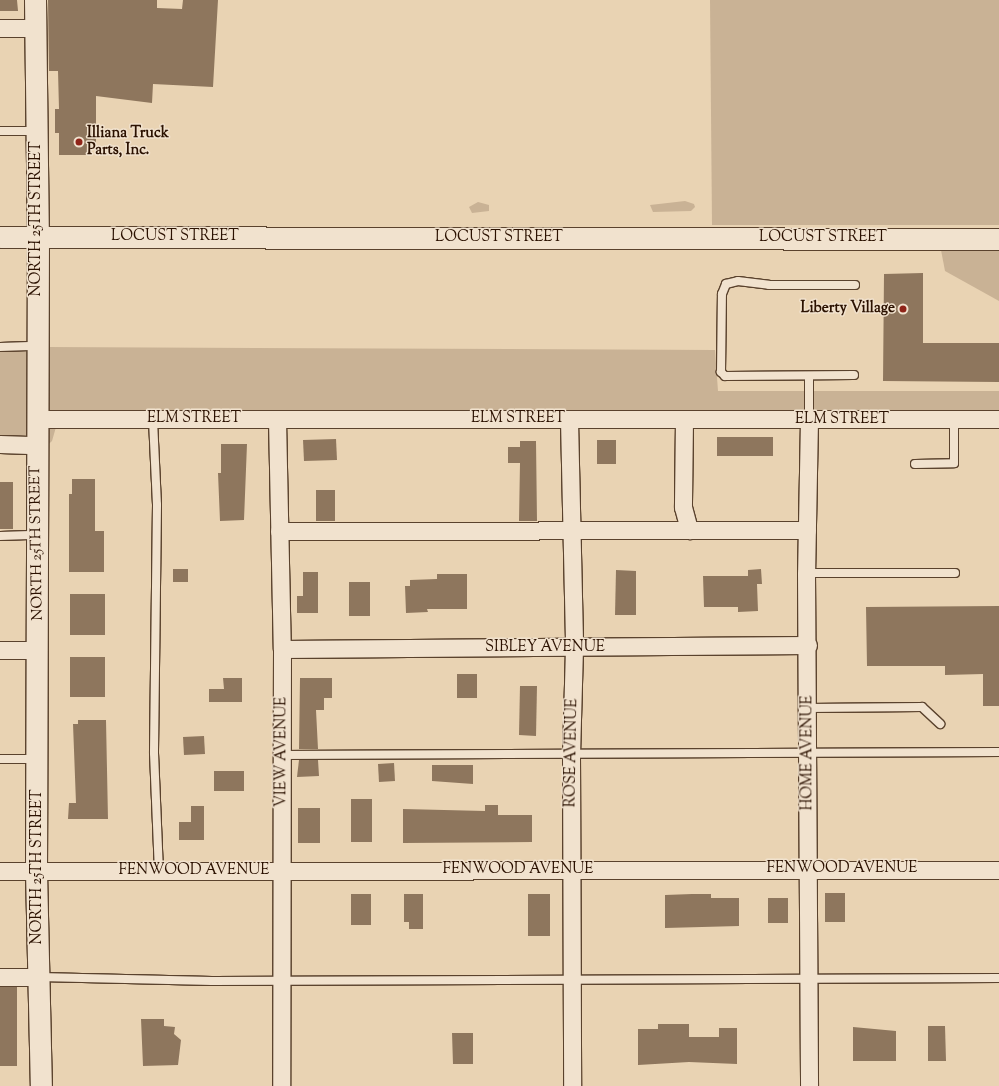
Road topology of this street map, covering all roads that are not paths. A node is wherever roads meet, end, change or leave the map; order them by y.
1 (35, 0) edge
2 (0, 28) edge
3 (35, 28) junction
4 (0, 131) edge
5 (36, 131) junction
6 (0, 237) edge
7 (38, 237) junction
8 (999, 238) edge
9 (855, 285) dead end
10 (0, 346) edge
11 (37, 346) junction
12 (854, 375) dead end
13 (809, 376) junction
14 (36, 419) junction
15 (277, 419) junction
16 (954, 419) junction
17 (999, 419) edge
18 (153, 420) junction
19 (569, 420) junction
20 (684, 420) junction
21 (809, 420) junction
22 (0, 444) edge
23 (36, 445) junction
24 (915, 464) dead end
25 (690, 530) junction
26 (808, 530) junction
27 (279, 531) junction
28 (571, 531) junction
29 (38, 535) junction
30 (0, 536) edge
31 (806, 573) junction
32 (955, 573) dead end
33 (808, 645) junction
34 (574, 648) junction
35 (282, 649) junction
36 (0, 650) edge
37 (38, 650) junction
38 (808, 708) junction
39 (940, 724) dead end
40 (999, 752) edge
41 (808, 754) junction
42 (282, 755) junction
43 (571, 755) junction
44 (0, 759) edge
45 (37, 759) junction
46 (809, 869) junction
47 (571, 870) junction
48 (999, 870) edge
49 (0, 871) edge
50 (36, 871) junction
51 (159, 871) junction
52 (282, 871) junction
53 (0, 976) edge
54 (39, 976) junction
55 (999, 978) edge
56 (809, 980) junction
57 (282, 981) junction
58 (571, 981) junction
59 (41, 1086) edge
60 (282, 1086) edge
61 (572, 1086) edge
62 (810, 1086) edge

1 - 3 street, NORTH 25TH STREET
2 - 3 street
3 - 5 street, NORTH 25TH STREET
4 - 5 lane
5 - 7 street, NORTH 25TH STREET
6 - 7 street, LOCUST STREET
7 - 8 street, LOCUST STREET
7 - 11 street, NORTH 25TH STREET
9 - 13 lane
10 - 11 lane
11 - 14 street, NORTH 25TH STREET
12 - 13 lane
13 - 21 lane
14 - 18 street, ELM STREET
14 - 23 street, NORTH 25TH STREET
15 - 18 street, ELM STREET
15 - 19 street, ELM STREET
15 - 27 street, VIEW AVENUE
16 - 17 street, ELM STREET
16 - 21 street, ELM STREET
16 - 24 lane
18 - 51 lane
19 - 20 street, ELM STREET
19 - 28 street, ROSE AVENUE
20 - 21 street, ELM STREET
20 - 25 street
21 - 26 street, HOME AVENUE
22 - 23 street
23 - 29 street, NORTH 25TH STREET
25 - 26 street
25 - 28 street
26 - 31 street, HOME AVENUE
27 - 28 street
27 - 35 street, VIEW AVENUE
28 - 34 street, ROSE AVENUE
29 - 30 lane
29 - 37 street, NORTH 25TH STREET
31 - 32 lane
31 - 33 street, HOME AVENUE
33 - 34 street, SIBLEY AVENUE
33 - 38 street, HOME AVENUE
34 - 35 street, SIBLEY AVENUE
34 - 43 street, ROSE AVENUE
35 - 42 street, VIEW AVENUE
36 - 37 street
37 - 45 street, NORTH 25TH STREET
38 - 39 lane
38 - 41 street, HOME AVENUE
40 - 41 lane
41 - 43 lane
41 - 46 street, HOME AVENUE
42 - 43 lane
42 - 52 street, VIEW AVENUE
43 - 47 street, ROSE AVENUE
44 - 45 lane
45 - 50 street, NORTH 25TH STREET
46 - 47 street, FENWOOD AVENUE
46 - 48 street, FENWOOD AVENUE
46 - 56 street, HOME AVENUE
47 - 52 street, FENWOOD AVENUE
47 - 58 street, ROSE AVENUE
49 - 50 street, FENWOOD AVENUE
50 - 51 street, FENWOOD AVENUE
50 - 54 street, NORTH 25TH STREET
51 - 52 street, FENWOOD AVENUE
52 - 57 street, VIEW AVENUE
53 - 54 street
54 - 57 lane
54 - 59 street, NORTH 25TH STREET
55 - 56 lane
56 - 58 lane
56 - 62 street, HOME AVENUE
57 - 58 lane
57 - 60 street, VIEW AVENUE
58 - 61 street, ROSE AVENUE

